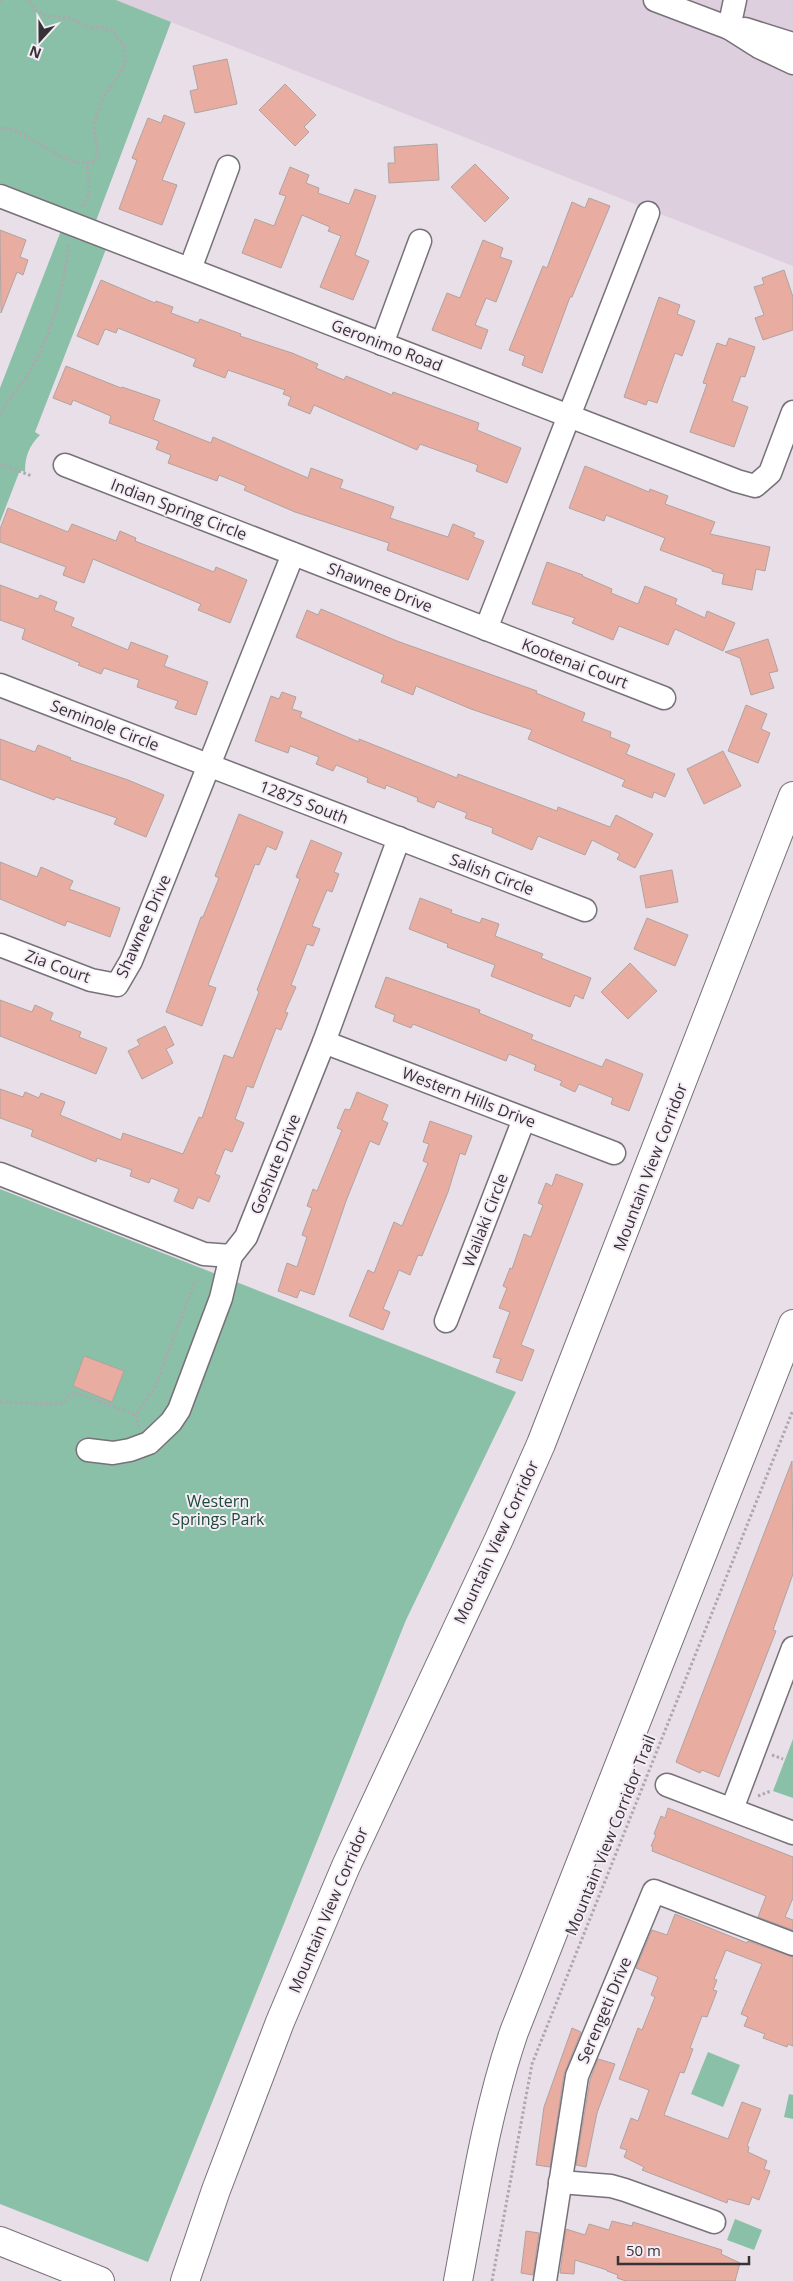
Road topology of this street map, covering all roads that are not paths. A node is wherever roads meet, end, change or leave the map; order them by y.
1 (655, 0) edge
2 (735, 0) edge
3 (729, 28) junction
4 (793, 44) edge
5 (793, 63) edge
6 (228, 167) dead end
7 (0, 196) edge
8 (648, 214) dead end
9 (420, 241) dead end
10 (190, 269) junction
11 (382, 344) junction
12 (793, 412) edge
13 (570, 416) junction
14 (65, 465) dead end
15 (293, 554) junction
16 (486, 629) junction
17 (0, 685) edge
18 (664, 698) dead end
19 (210, 765) junction
20 (793, 796) edge
21 (399, 838) junction
22 (585, 910) dead end
23 (0, 945) edge
24 (117, 985) joint
25 (324, 1042) junction
26 (524, 1119) junction
27 (614, 1153) dead end
28 (0, 1174) edge
29 (231, 1256) junction
30 (446, 1321) dead end
31 (793, 1324) edge
32 (88, 1450) dead end
33 (793, 1648) edge
34 (667, 1785) dead end
35 (732, 1808) junction
36 (793, 1833) edge
37 (793, 1944) edge
38 (560, 2182) junction
39 (714, 2222) dead end
40 (0, 2241) edge
41 (100, 2281) edge
42 (185, 2281) edge
43 (458, 2281) edge
44 (545, 2281) edge

1 - 3 street
2 - 3 street
3 - 4 street
3 - 5 street
6 - 10 street
7 - 10 street, Geronimo Road
8 - 13 street
9 - 11 street
10 - 11 street, Geronimo Road
11 - 13 street, Geronimo Road
12 - 13 street, Geronimo Road
13 - 16 street
14 - 15 street, Indian Spring Circle
15 - 16 street, Shawnee Drive
15 - 19 street, Shawnee Drive
16 - 18 street, Kootenai Court
17 - 19 street, Seminole Circle
19 - 21 street, 12875 South
19 - 24 street, Shawnee Drive
20 - 42 main road, Mountain View Corridor
21 - 22 street, Salish Circle
21 - 25 street, Goshute Drive
23 - 24 street, Zia Court
25 - 26 street, Western Hills Drive
25 - 29 street, Goshute Drive
26 - 27 street, Western Hills Drive
26 - 30 street, Wailaki Circle
28 - 29 street
29 - 32 street
31 - 43 main road
33 - 35 street
34 - 35 street
35 - 36 street
37 - 38 street, Serengeti Drive
38 - 39 street
38 - 44 street, Serengeti Drive
40 - 41 main road

